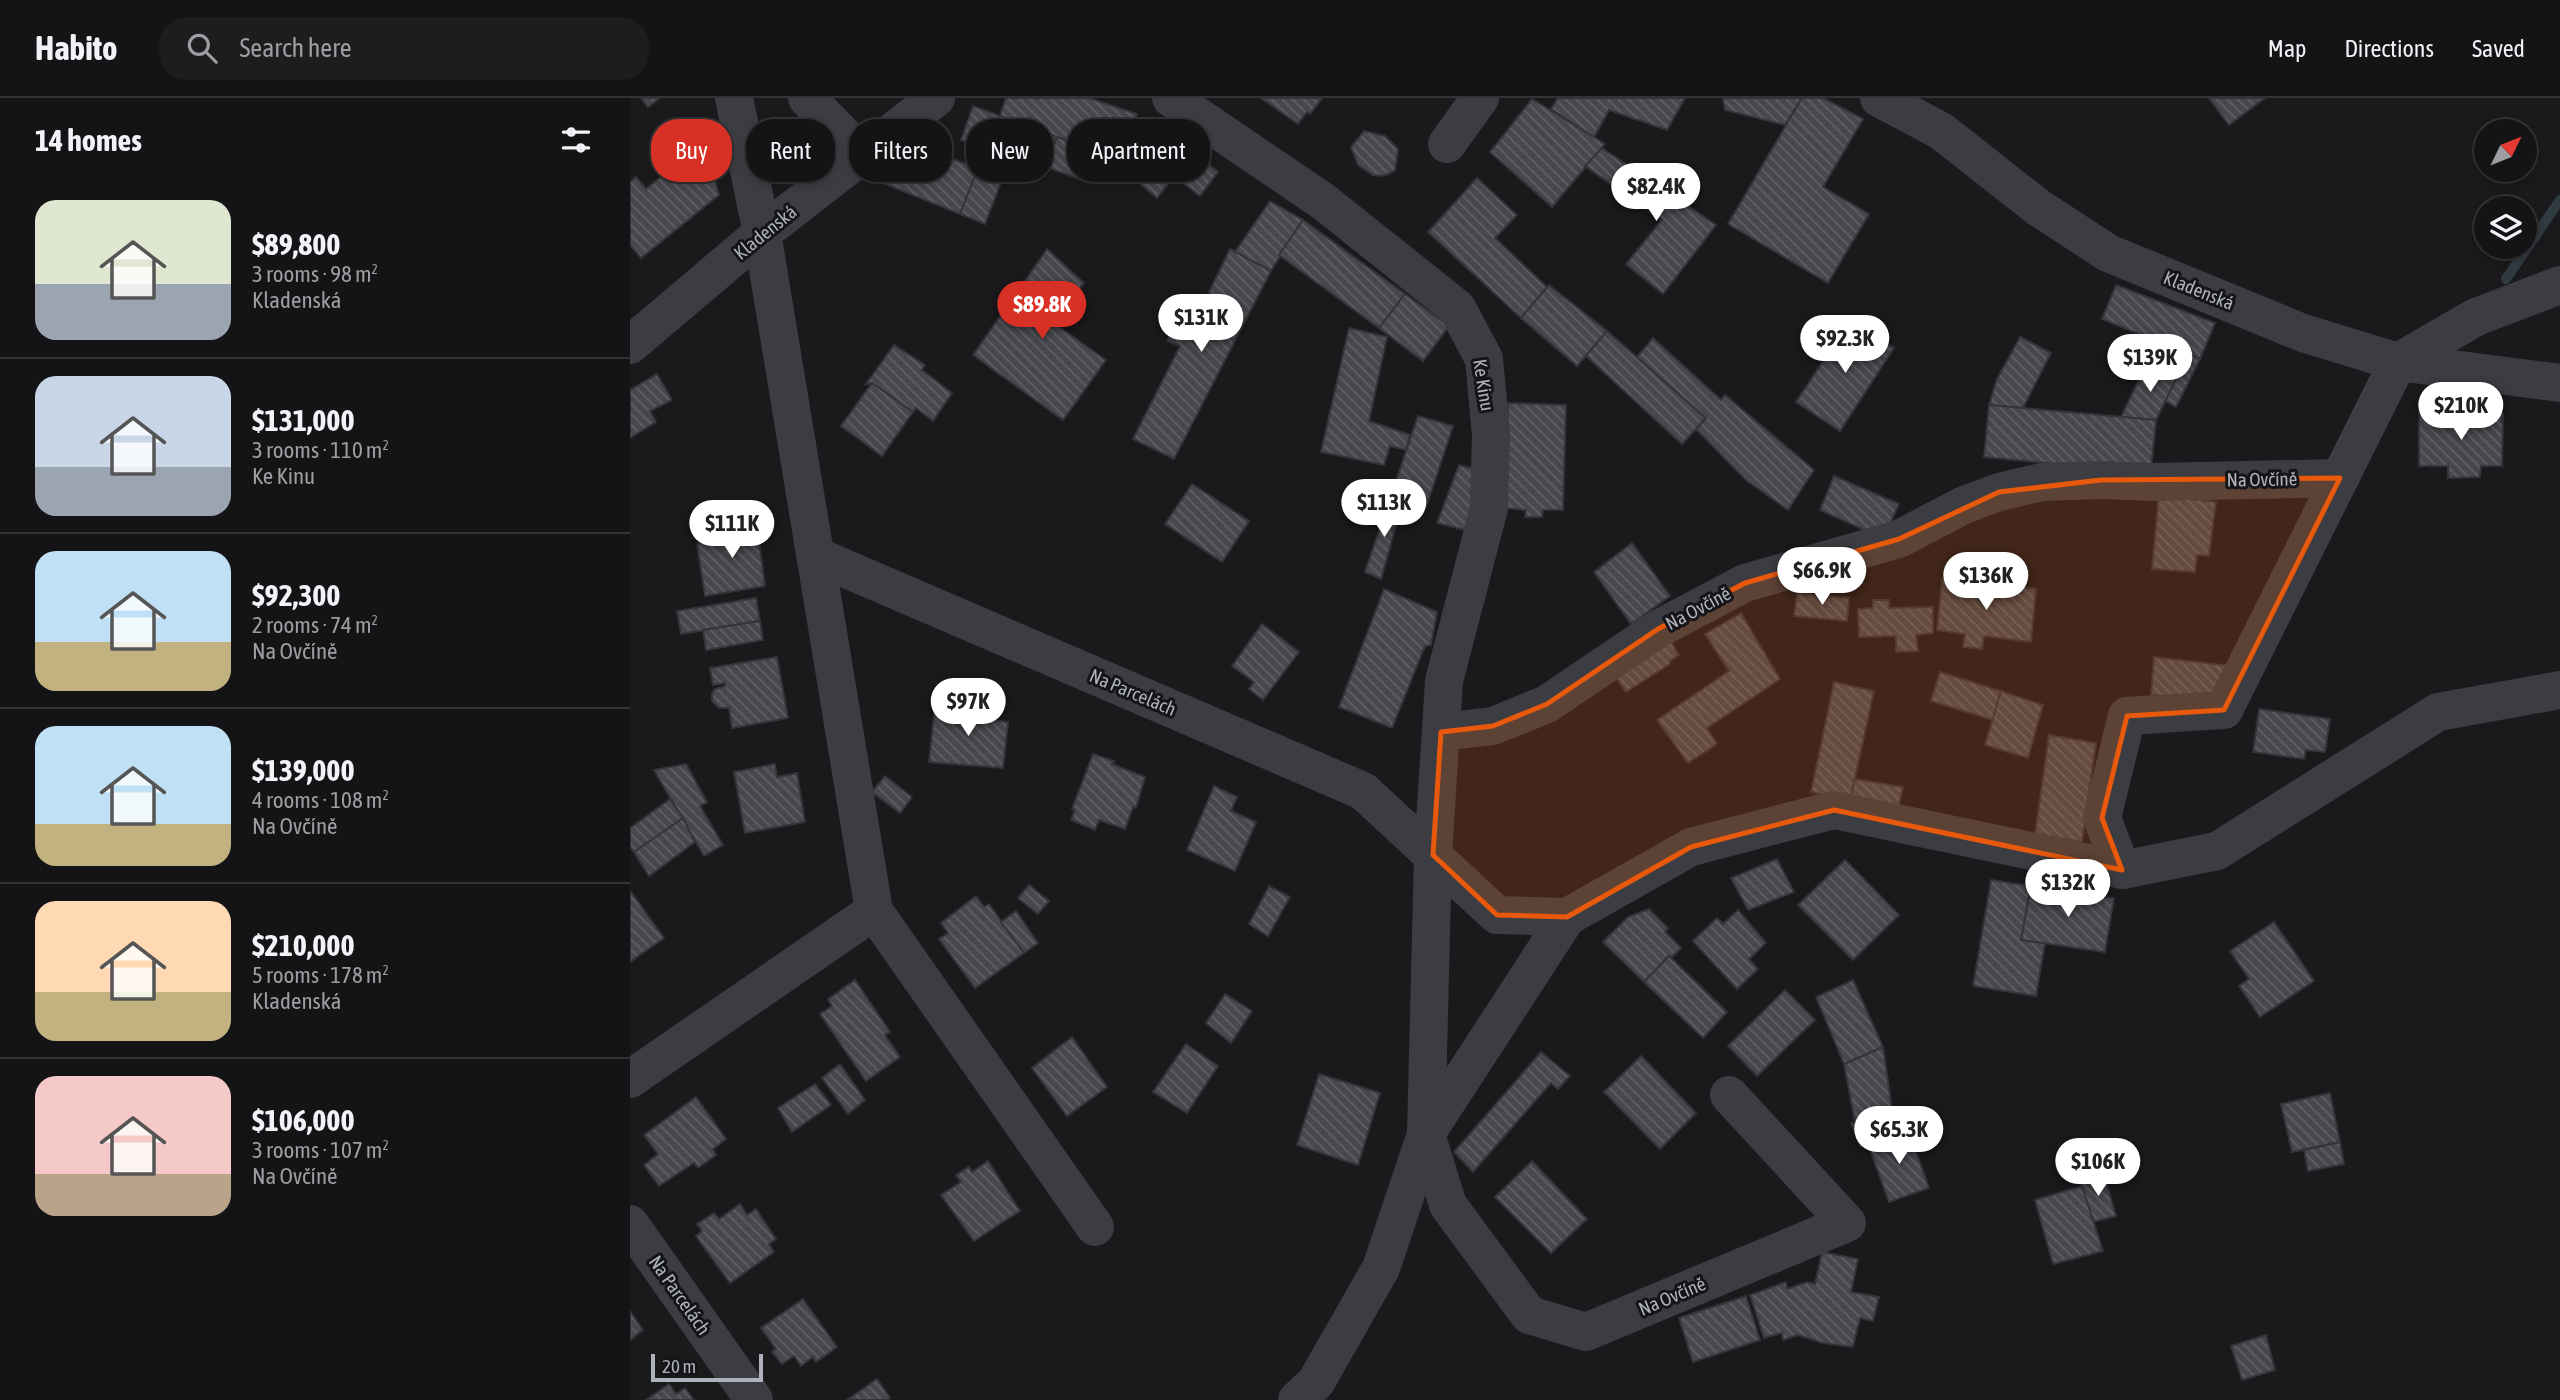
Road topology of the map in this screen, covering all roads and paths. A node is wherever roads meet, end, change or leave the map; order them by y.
1 (734, 98) edge
2 (807, 98) edge
3 (936, 98) edge
4 (1171, 98) edge
5 (1480, 98) edge
6 (1880, 98) edge
7 (909, 119) edge
8 (849, 141) edge
9 (1447, 144) dead end
10 (849, 166) edge
11 (762, 233) junction
12 (2560, 285) edge
13 (630, 345) edge
14 (2399, 362) junction
15 (2560, 383) edge
16 (2340, 478) junction
17 (816, 556) junction
18 (2560, 690) edge
19 (1441, 732) junction
20 (1433, 855) junction
21 (2122, 870) junction
22 (874, 911) junction
23 (1567, 917) junction
24 (630, 1079) edge
25 (1729, 1095) dead end
26 (1426, 1133) junction
27 (630, 1224) edge
28 (1095, 1227) dead end
29 (754, 1400) edge
30 (1297, 1400) edge

1 - 11 street
2 - 8 street
3 - 7 street, Kladenská
4 - 19 street, Ke Kinu
5 - 9 street
6 - 14 street, Kladenská
10 - 11 street, Kladenská
11 - 13 street, Kladenská
11 - 17 street
12 - 14 street
14 - 15 street, Kladenská
14 - 16 street
16 - 19 street, Na Ovčíně
16 - 21 street
17 - 20 street, Na Parcelách
17 - 22 street
18 - 21 street, Na Ovčíně
19 - 20 street, Na Ovčíně
20 - 23 street
20 - 26 street, Na Ovčíně
21 - 23 street, Na Ovčíně
22 - 24 street
22 - 28 street
23 - 26 street, Na Ovčíně
25 - 26 street, Na Ovčíně
26 - 30 street, Na Ovčíně
27 - 29 street, Na Parcelách

